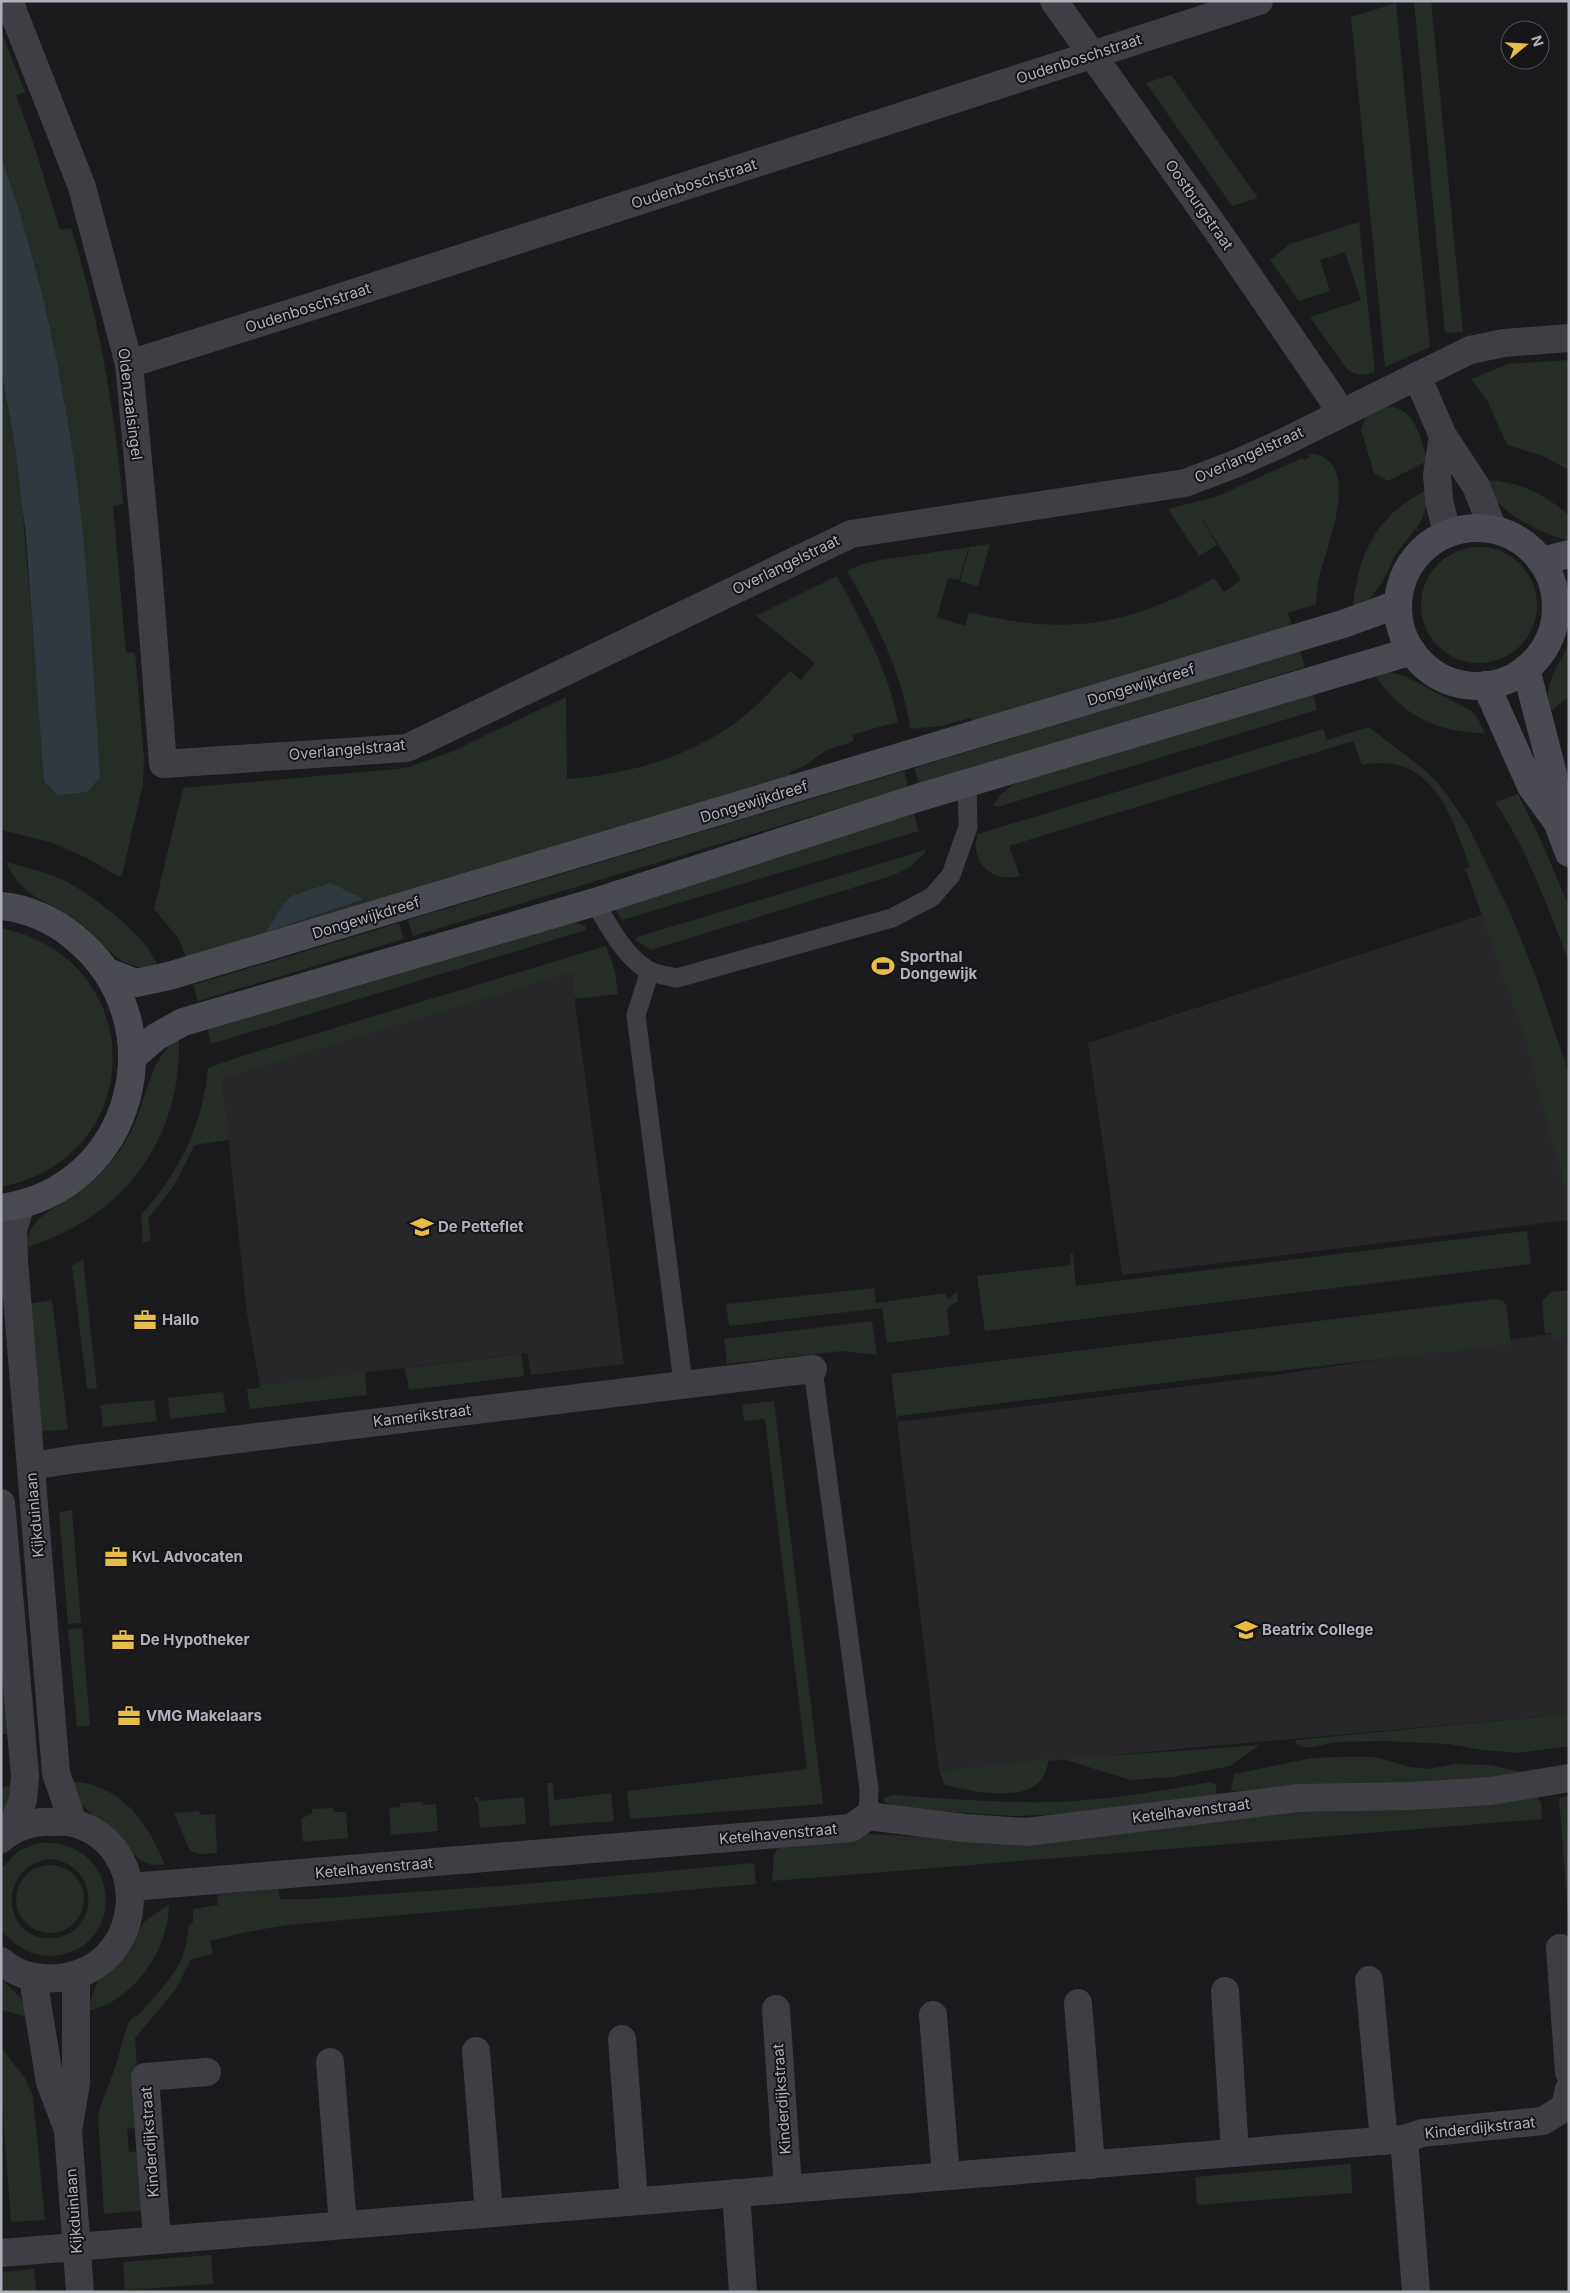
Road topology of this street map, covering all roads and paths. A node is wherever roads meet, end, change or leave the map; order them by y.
1 (9, 1) edge
2 (1054, 1) edge
3 (1258, 1) edge
4 (1094, 55) junction
5 (1569, 338) edge
6 (129, 364) junction
7 (1416, 376) junction
8 (1338, 413) junction
9 (1443, 436) junction
10 (1493, 529) junction
11 (1447, 534) junction
12 (1569, 554) edge
13 (1541, 561) junction
14 (1398, 604) junction
15 (1562, 610) edge
16 (1412, 651) junction
17 (1526, 669) junction
18 (1486, 685) junction
19 (162, 764) joint
20 (967, 784) junction
21 (1558, 824) junction
22 (1569, 852) edge
23 (595, 902) junction
24 (2, 905) edge
25 (650, 971) junction
26 (108, 972) junction
27 (134, 1056) junction
28 (11, 1206) edge
29 (813, 1368) joint
30 (683, 1383) junction
31 (31, 1466) junction
32 (1, 1503) edge
33 (1569, 1778) edge
34 (868, 1816) junction
35 (73, 1823) junction
36 (6, 1834) edge
37 (130, 1887) junction
38 (1560, 1948) dead end
39 (1, 1961) edge
40 (76, 1976) junction
41 (33, 1978) junction
42 (1369, 1980) dead end
43 (1225, 1991) dead end
44 (1078, 2003) dead end
45 (776, 2009) dead end
46 (933, 2015) dead end
47 (622, 2039) dead end
48 (476, 2050) dead end
49 (330, 2062) dead end
50 (207, 2072) dead end
51 (1569, 2072) edge
52 (1569, 2089) edge
53 (68, 2131) junction
54 (1394, 2140) junction
55 (1235, 2153) junction
56 (1092, 2165) junction
57 (946, 2176) junction
58 (788, 2189) junction
59 (736, 2193) junction
60 (634, 2201) junction
61 (489, 2213) junction
62 (343, 2225) junction
63 (157, 2239) junction
64 (77, 2246) junction
65 (1, 2252) edge
66 (80, 2292) edge
67 (743, 2292) edge
68 (1416, 2292) edge

1 - 6 street, Oldenzaalsingel
2 - 4 street, Oostburgstraat
3 - 4 street, Oudenboschstraat
4 - 6 street, Oudenboschstraat
4 - 8 street, Oostburgstraat
5 - 7 street, Overlangelstraat
6 - 19 street, Oldenzaalsingel
7 - 8 street, Overlangelstraat
7 - 9 street
8 - 19 street, Overlangelstraat
9 - 10 street
9 - 11 street
10 - 11 street
10 - 13 street
11 - 14 street
12 - 13 street
13 - 15 street
14 - 16 street
14 - 26 street, Dongewijkdreef
15 - 17 street
16 - 18 street
16 - 20 street
17 - 18 street
17 - 21 street
18 - 21 street
20 - 23 street
20 - 25 lane
21 - 22 street
23 - 25 lane
23 - 27 street
24 - 26 street
25 - 30 lane
26 - 27 street
27 - 28 street
28 - 31 street, Kijkduinlaan
29 - 30 street, Kamerikstraat
29 - 34 lane
30 - 31 street, Kamerikstraat
31 - 35 street, Kijkduinlaan
32 - 36 street
33 - 34 street, Ketelhavenstraat
34 - 37 street, Ketelhavenstraat
35 - 36 street
35 - 37 street
37 - 40 street
38 - 51 street
39 - 41 street
40 - 41 street
40 - 53 street, Kijkduinlaan
41 - 53 street, Kijkduinlaan
42 - 54 street, Kinderdijkstraat
43 - 55 street
44 - 56 street
45 - 58 street, Kinderdijkstraat
46 - 57 street
47 - 60 street
48 - 61 street
49 - 62 street
50 - 63 street, Kinderdijkstraat
52 - 54 street, Kinderdijkstraat
53 - 64 street, Kijkduinlaan
54 - 55 street, Kinderdijkstraat
54 - 68 street, Kinderdijkstraat
55 - 56 street, Kinderdijkstraat
56 - 57 street, Kinderdijkstraat
57 - 58 street, Kinderdijkstraat
58 - 59 street, Kinderdijkstraat
59 - 60 street, Kinderdijkstraat
59 - 67 street
60 - 61 street, Kinderdijkstraat
61 - 62 street, Kinderdijkstraat
62 - 63 street, Kinderdijkstraat
63 - 64 street, Kinderdijkstraat
64 - 65 street, Kinderdijkstraat
64 - 66 street, Kijkduinlaan

